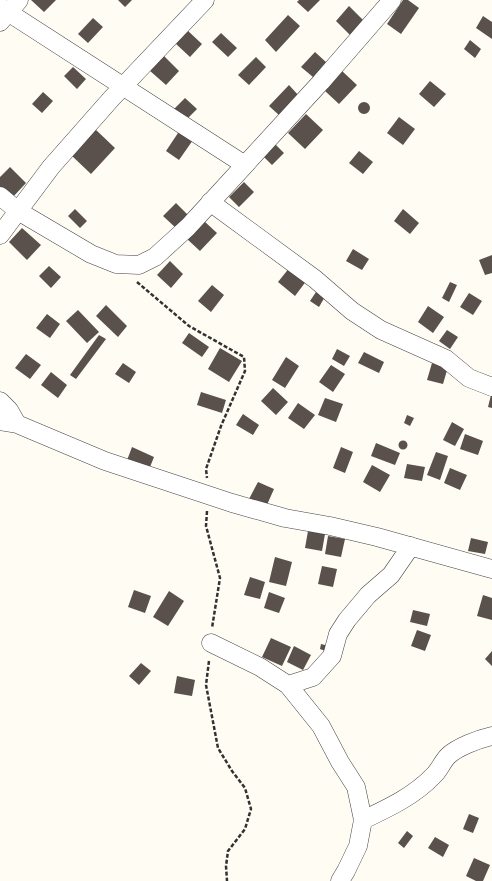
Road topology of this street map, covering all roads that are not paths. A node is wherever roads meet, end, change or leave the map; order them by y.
1 (205, 0) edge
2 (392, 0) edge
3 (7, 10) edge
4 (123, 86) junction
5 (245, 165) junction
6 (0, 196) edge
7 (210, 202) junction
8 (18, 211) junction
9 (0, 235) edge
10 (492, 387) edge
11 (0, 401) edge
12 (8, 423) edge
13 (411, 546) junction
14 (492, 569) edge
15 (211, 643) road end
16 (288, 686) junction
17 (492, 736) edge
18 (363, 820) junction
19 (340, 881) edge

1 - 4 street
2 - 5 street
3 - 4 street
4 - 5 street
4 - 8 street
5 - 7 street
6 - 8 street
7 - 8 street
7 - 10 street
8 - 9 street
11 - 12 street
12 - 13 street
13 - 14 street
13 - 16 street
15 - 16 street
16 - 18 street
17 - 18 street
18 - 19 street

